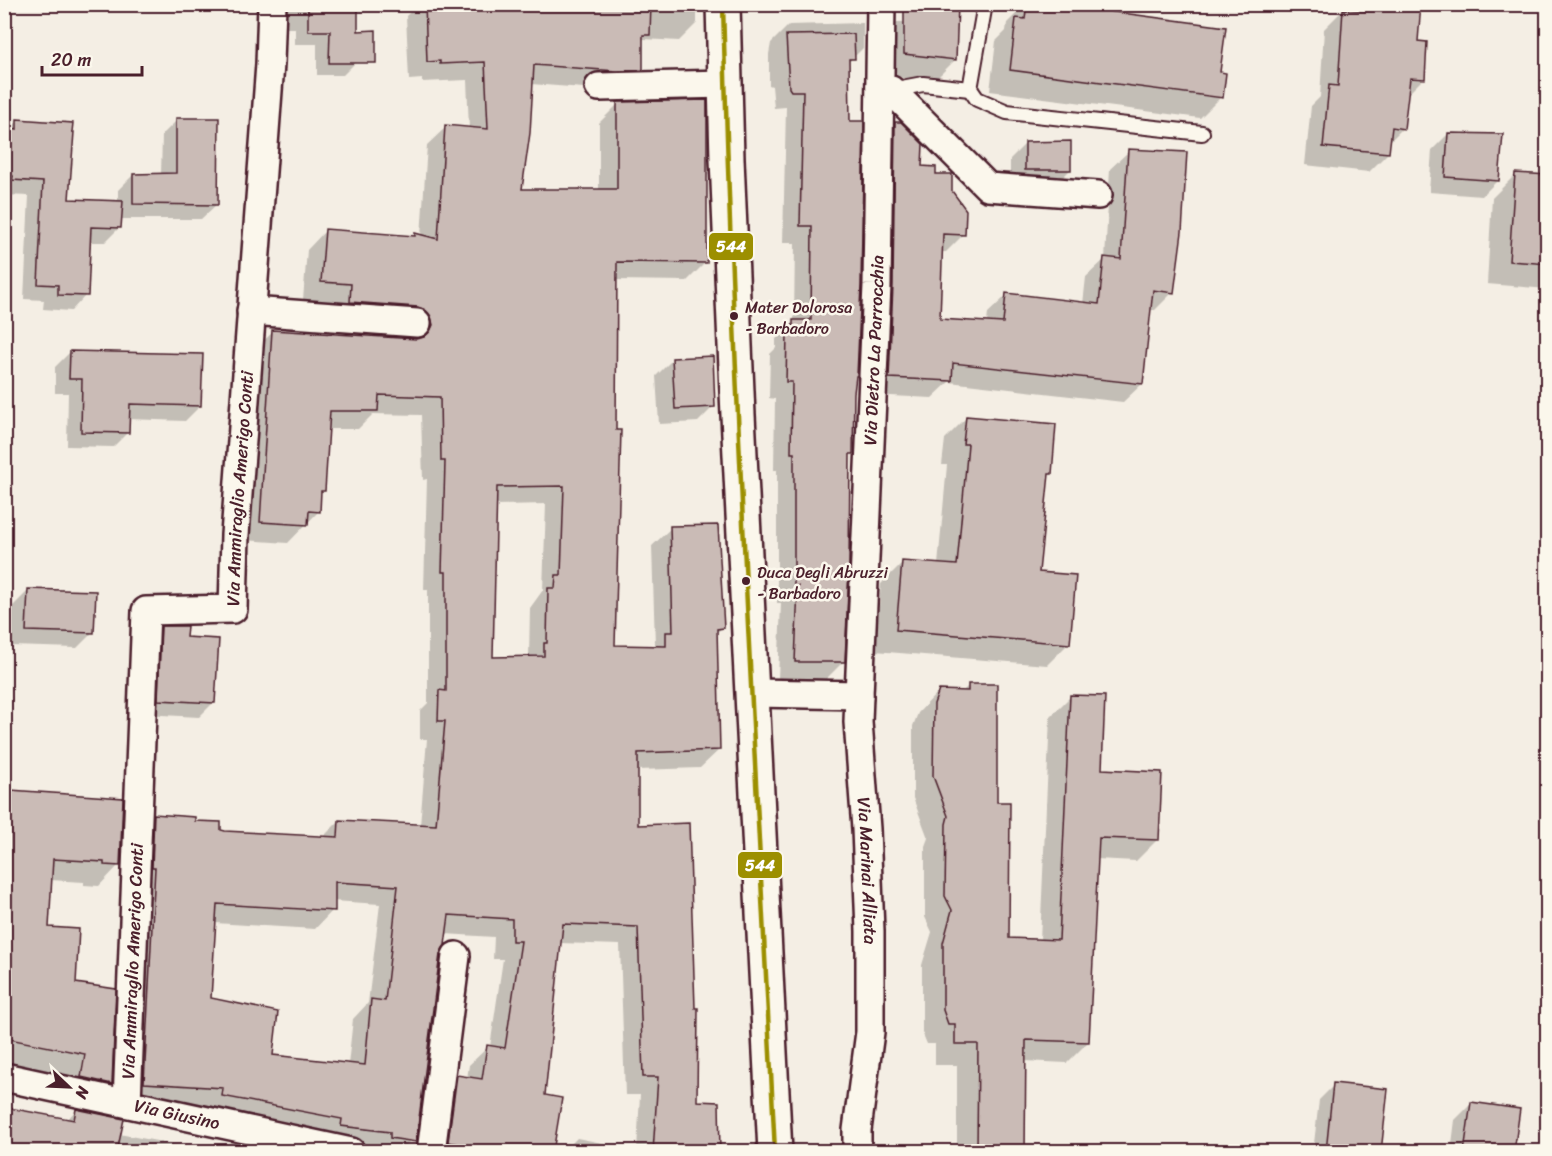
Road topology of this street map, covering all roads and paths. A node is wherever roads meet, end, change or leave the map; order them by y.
1 (272, 4) edge
2 (723, 4) edge
3 (881, 4) edge
4 (985, 4) edge
5 (725, 84) junction
6 (598, 87) dead end
7 (886, 88) junction
8 (970, 89) junction
9 (1202, 133) dead end
10 (1098, 195) dead end
11 (251, 311) junction
12 (417, 323) dead end
13 (753, 693) junction
14 (859, 695) junction
15 (456, 956) dead end
16 (4, 1077) edge
17 (127, 1103) junction
18 (351, 1152) edge
19 (431, 1152) edge
20 (775, 1152) edge
21 (857, 1152) edge

1 - 11 street, Via Ammiraglio Amerigo Conti
2 - 5 street
3 - 7 street, Via Dietro La Parrocchia
4 - 8 lane
5 - 6 street
5 - 13 street
7 - 8 lane
7 - 10 street
7 - 14 street, Via Dietro La Parrocchia
8 - 9 lane
11 - 12 street
11 - 17 street, Via Ammiraglio Amerigo Conti
13 - 14 street
13 - 20 street
14 - 21 street, Via Marinai Alliata
15 - 19 street
16 - 17 street, Via Giusino
17 - 18 street, Via Giusino

